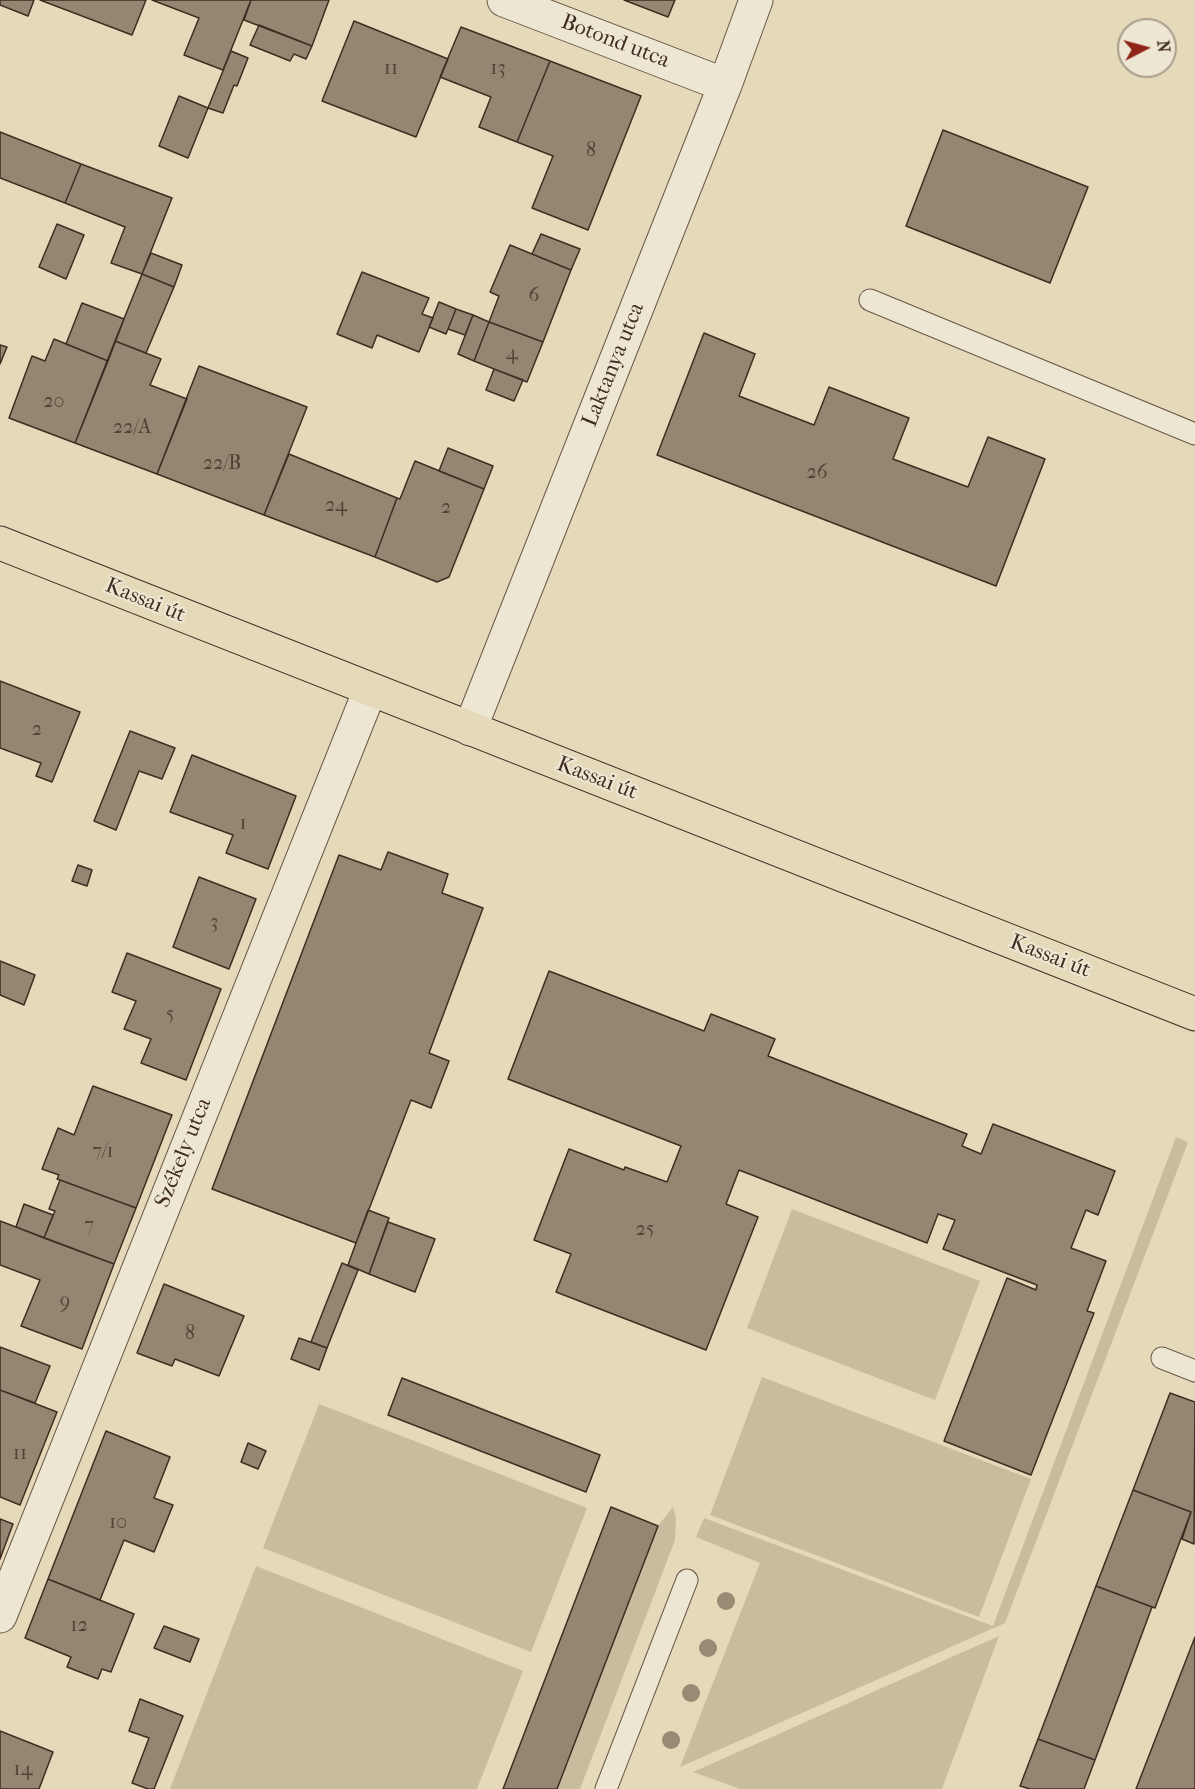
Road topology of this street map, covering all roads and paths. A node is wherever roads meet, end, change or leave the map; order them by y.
1 (504, 0) edge
2 (756, 0) edge
3 (725, 85) junction
4 (870, 300) dead end
5 (1195, 434) edge
6 (0, 543) edge
7 (370, 690) junction
8 (470, 729) junction
9 (1195, 1014) edge
10 (1162, 1358) dead end
11 (1195, 1371) edge
12 (687, 1580) dead end
13 (0, 1616) edge
14 (606, 1789) edge

1 - 3 street, Botond utca
2 - 3 street, Laktanya utca
3 - 8 street, Laktanya utca
4 - 5 lane
6 - 7 main road, Kassai út
7 - 8 main road, Kassai út
7 - 13 street, Székely utca
8 - 9 main road, Kassai út
10 - 11 lane
12 - 14 lane

